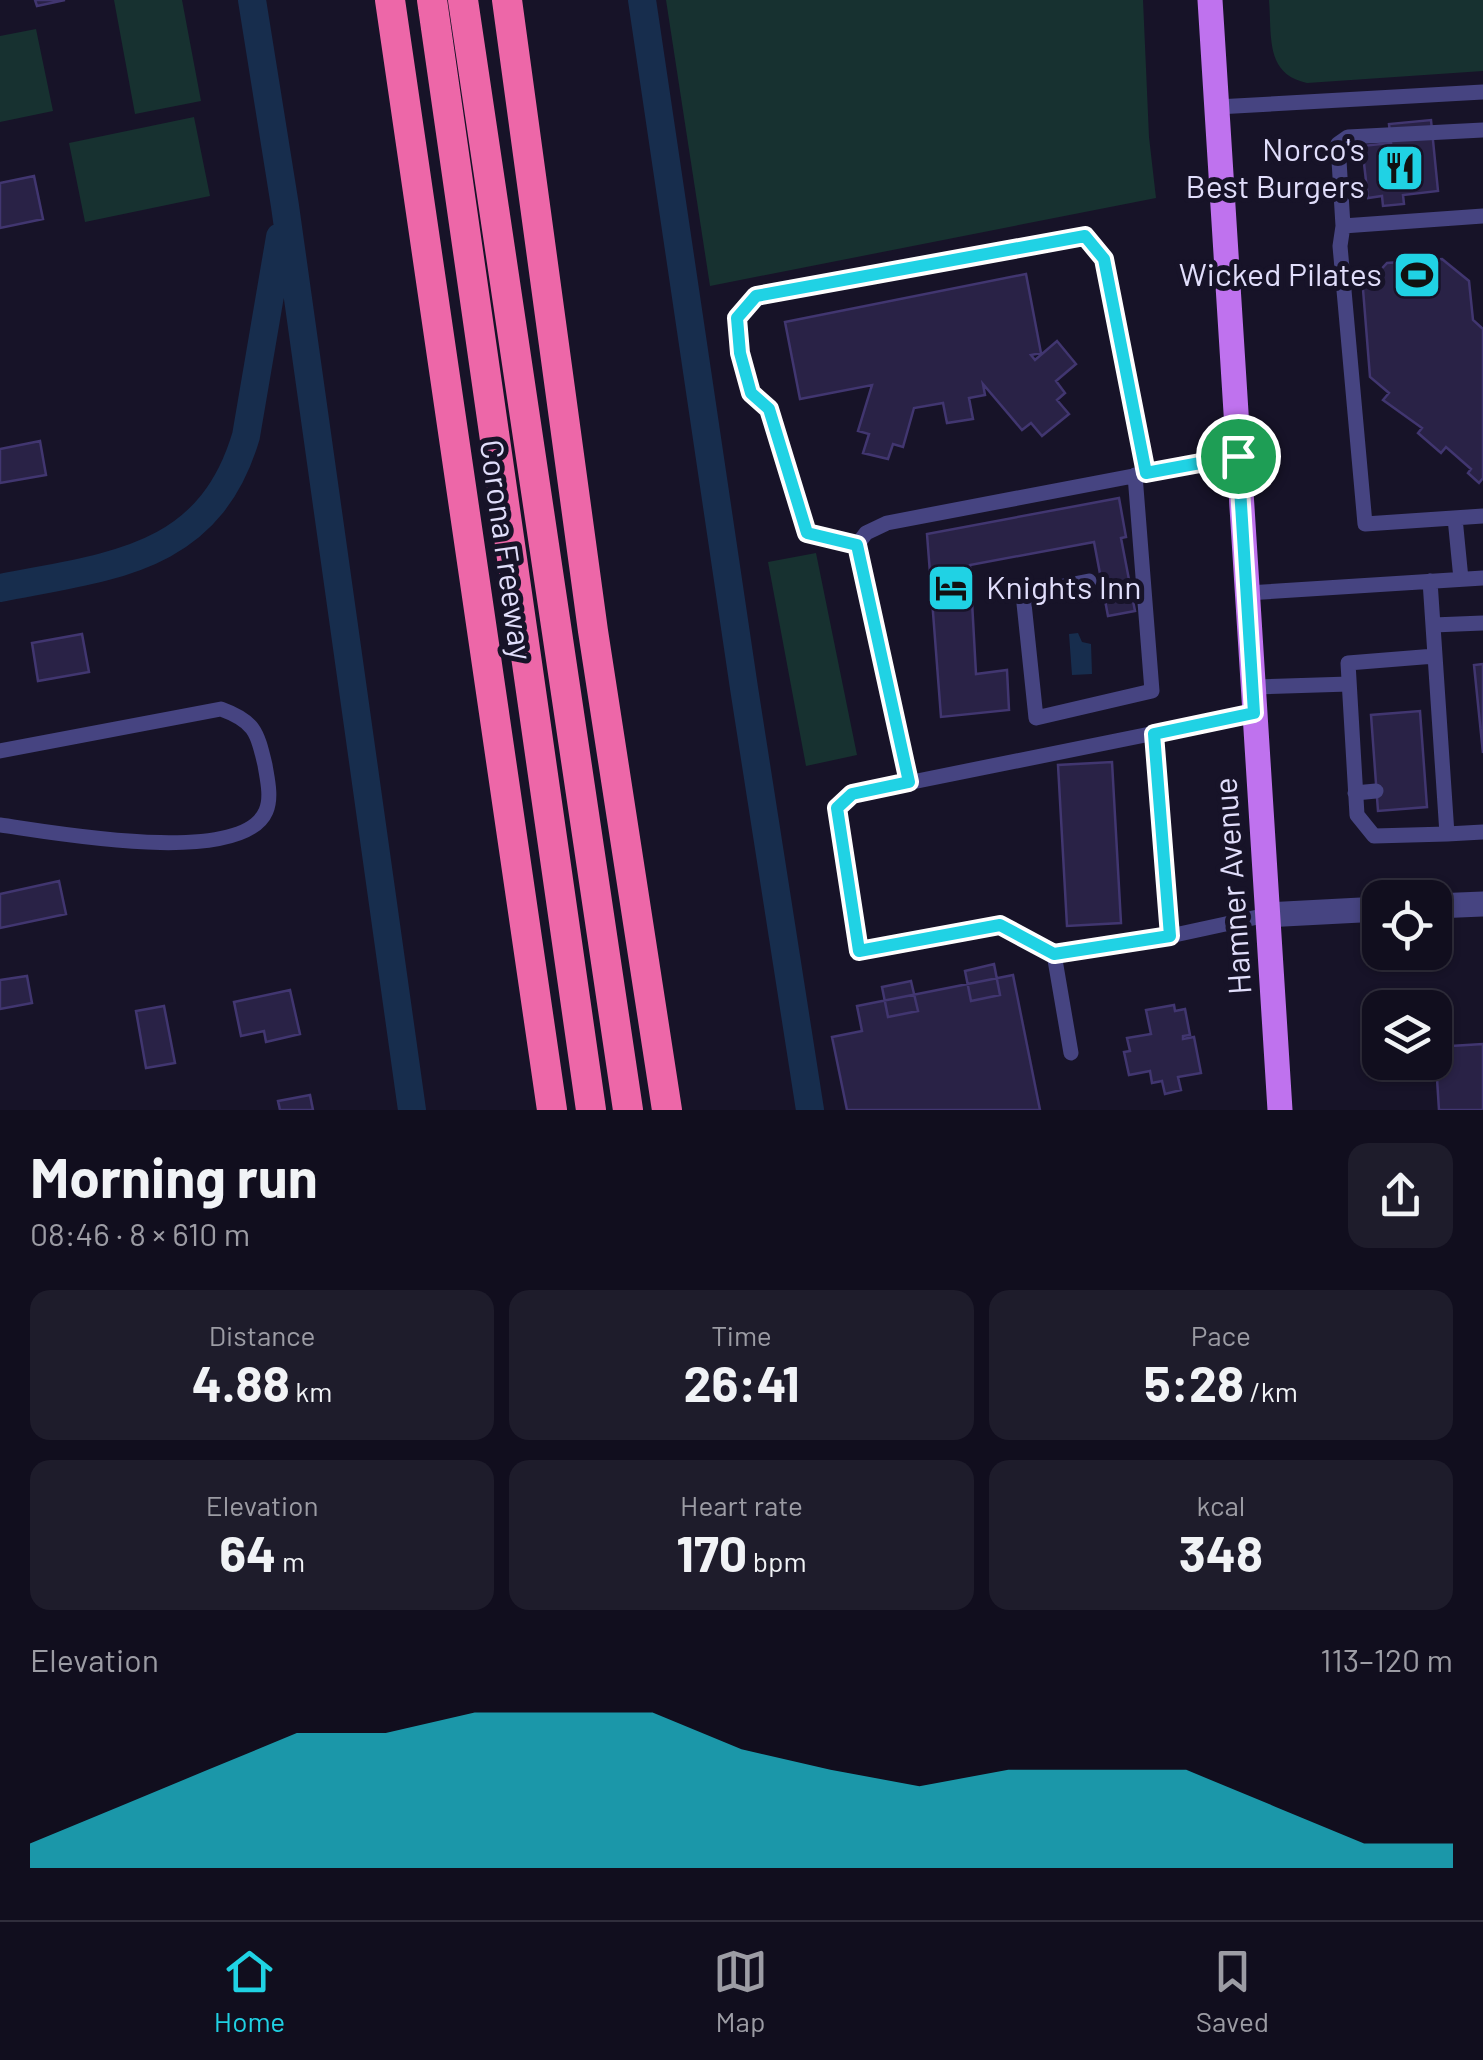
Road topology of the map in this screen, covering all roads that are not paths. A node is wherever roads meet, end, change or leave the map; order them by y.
1 (390, 0) edge
2 (432, 0) edge
3 (463, 0) edge
4 (507, 0) edge
5 (1210, 0) edge
6 (1483, 92) edge
7 (1216, 108) junction
8 (1483, 130) edge
9 (1483, 216) edge
10 (1343, 226) junction
11 (1238, 456) junction
12 (1141, 474) junction
13 (1483, 516) edge
14 (1455, 518) junction
15 (857, 545) junction
16 (1483, 578) edge
17 (1461, 579) junction
18 (1089, 581) dead end
19 (1430, 581) junction
20 (1246, 593) junction
21 (1483, 623) edge
22 (1433, 625) junction
23 (593, 631) junction
24 (485, 646) junction
25 (1435, 656) junction
26 (1349, 684) junction
27 (1253, 687) junction
28 (1254, 713) junction
29 (1154, 734) junction
30 (1440, 735) junction
31 (1421, 736) dead end
32 (1373, 740) dead end
33 (1352, 742) junction
34 (0, 751) edge
35 (909, 782) junction
36 (1444, 785) junction
37 (1425, 788) dead end
38 (1376, 791) dead end
39 (1355, 793) junction
40 (0, 825) edge
41 (1483, 832) edge
42 (1447, 834) junction
43 (594, 882) junction
44 (558, 883) junction
45 (1483, 904) edge
46 (1452, 905) edge
47 (1362, 910) edge
48 (1267, 914) junction
49 (1170, 936) junction
50 (1054, 954) junction
51 (1072, 1053) dead end
52 (552, 1110) edge
53 (591, 1110) edge
54 (628, 1110) edge
55 (667, 1110) edge
56 (1280, 1110) edge

1 - 24 highway, Corona Freeway
2 - 44 highway
3 - 43 highway
4 - 23 highway
5 - 7 main road, Hamner Avenue
6 - 7 lane
7 - 11 main road, Hamner Avenue
8 - 10 lane
9 - 10 lane
10 - 14 lane
11 - 12 lane
11 - 20 main road, Hamner Avenue
12 - 15 lane
12 - 15 lane
12 - 18 lane
13 - 14 lane
14 - 17 lane
15 - 35 lane
16 - 17 lane
17 - 19 lane
19 - 20 lane
19 - 22 lane
20 - 27 main road, Hamner Avenue
21 - 22 lane
22 - 25 lane
23 - 43 highway
23 - 55 highway
24 - 44 highway
24 - 52 highway, Corona Freeway
25 - 26 lane
25 - 30 lane
26 - 27 lane
26 - 33 lane
27 - 28 main road, Hamner Avenue
28 - 29 lane
28 - 48 main road, Hamner Avenue
29 - 35 lane
29 - 49 lane
30 - 31 lane
30 - 36 lane
32 - 33 lane
33 - 39 lane
34 - 40 lane
35 - 50 lane
36 - 37 lane
36 - 42 lane
38 - 39 lane
39 - 42 lane
41 - 42 lane
43 - 54 highway
44 - 53 highway
45 - 46 street
47 - 48 street
48 - 49 lane
48 - 56 main road, Hamner Avenue
49 - 50 lane
50 - 51 lane

